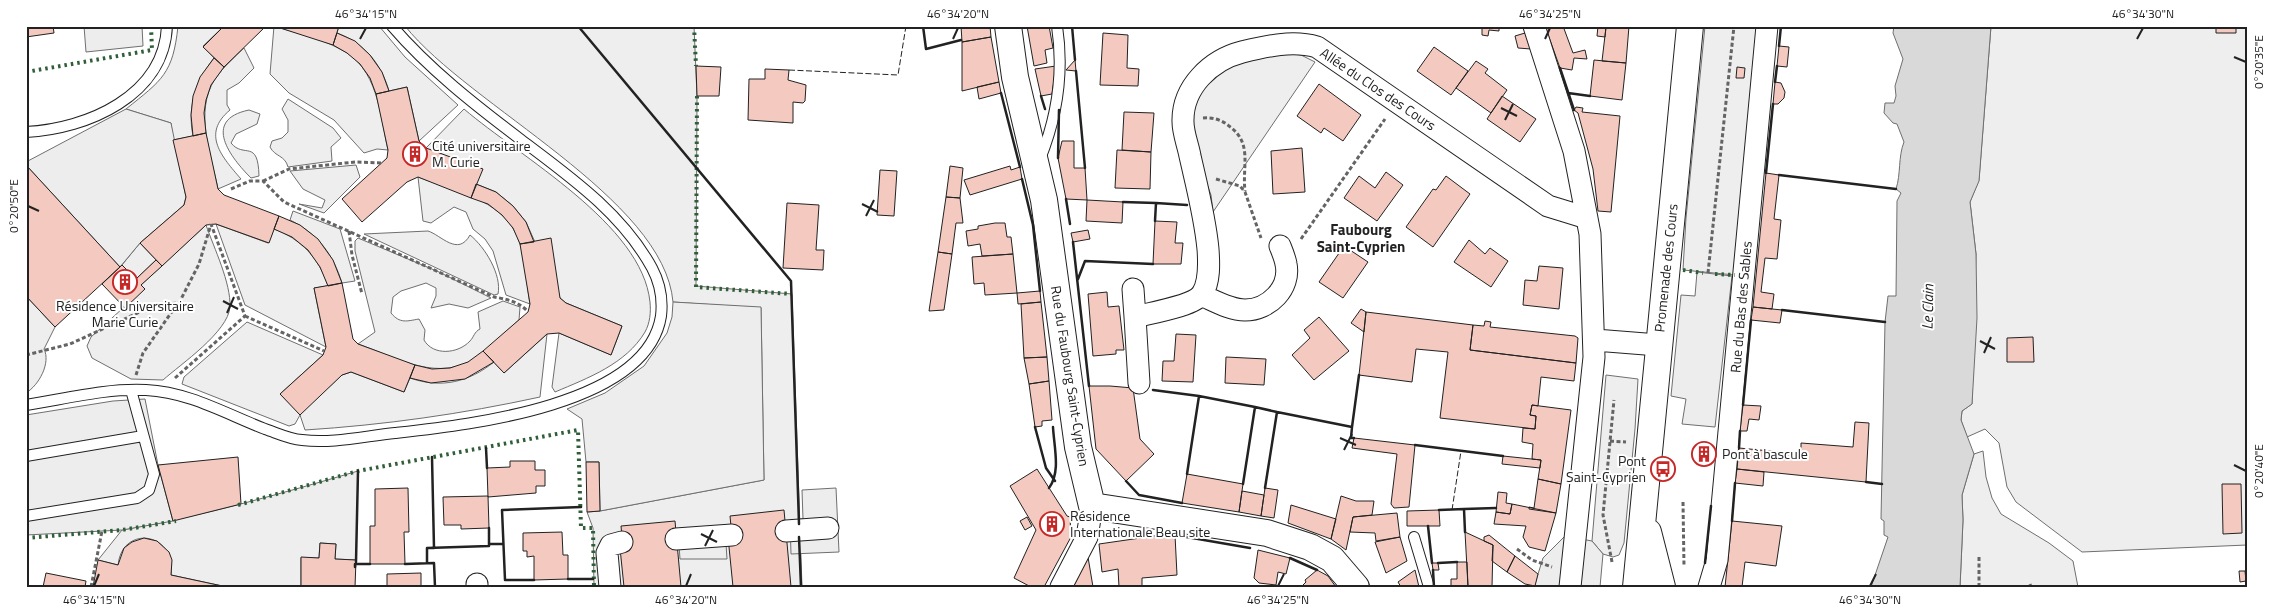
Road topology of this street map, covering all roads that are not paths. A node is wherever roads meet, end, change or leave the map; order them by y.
1 (167, 26) edge
2 (392, 26) edge
3 (1008, 26) edge
4 (1057, 26) edge
5 (1534, 26) edge
6 (1690, 26) edge
7 (1767, 26) edge
8 (26, 132) edge
9 (1037, 167) junction
10 (1587, 218) junction
11 (1280, 246) road end
12 (1133, 290) dead end
13 (1201, 296) junction
14 (1135, 317) junction
15 (1595, 340) junction
16 (1658, 345) junction
17 (1139, 382) dead end
18 (132, 390) junction
19 (26, 405) edge
20 (143, 436) junction
21 (26, 456) edge
22 (1092, 506) junction
23 (1643, 510) junction
24 (26, 516) edge
25 (828, 528) dead end
26 (786, 531) dead end
27 (732, 535) dead end
28 (1414, 538) dead end
29 (676, 539) dead end
30 (622, 542) dead end
31 (1571, 579) edge
32 (610, 587) edge
33 (1060, 587) edge
34 (1356, 587) edge
35 (1429, 587) edge
36 (1636, 587) edge
37 (1662, 587) edge
38 (1709, 587) edge

1 - 8 lane
2 - 18 lane
3 - 9 street, Rue du Faubourg Saint-Cyprien
4 - 9 lane
5 - 10 street
6 - 16 street, Promenade des Cours
7 - 38 street, Rue du Bas des Sables
9 - 22 street, Rue du Faubourg Saint-Cyprien
10 - 13 street, Allée du Clos des Cours
10 - 15 street
11 - 13 street
12 - 14 street
13 - 14 street
14 - 17 street
15 - 16 street
15 - 31 street
16 - 23 street, Promenade des Cours
18 - 19 lane
18 - 20 lane
20 - 21 lane
20 - 24 lane
22 - 33 street
22 - 34 street
23 - 36 street, Promenade des Cours
23 - 37 street, Promenade des Cours
25 - 26 street
27 - 29 street
28 - 35 lane
30 - 32 street

